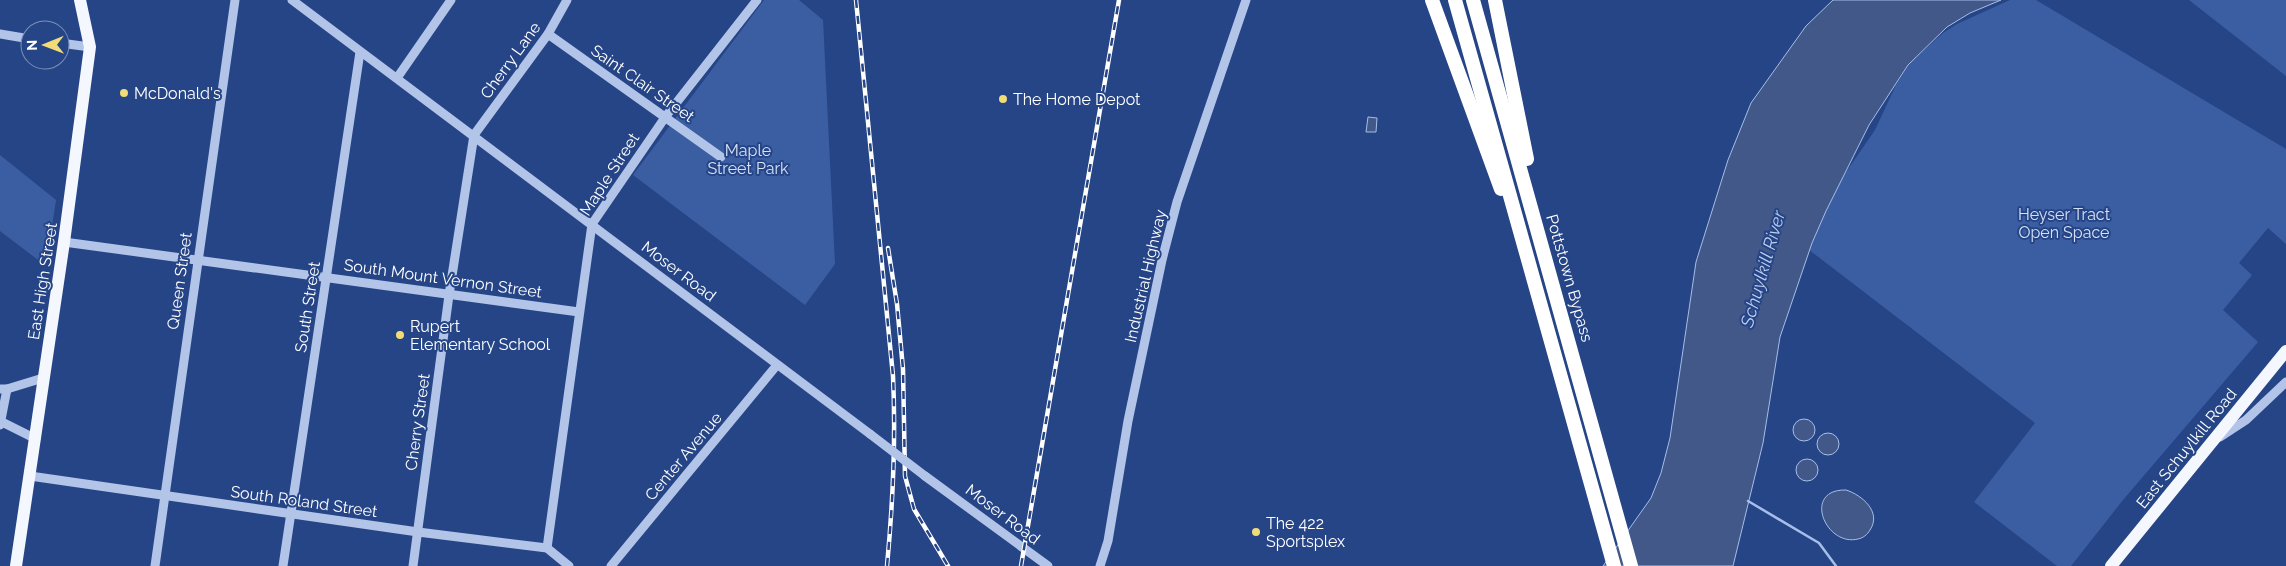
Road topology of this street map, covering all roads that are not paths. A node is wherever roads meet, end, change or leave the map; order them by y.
1 (80, 0) edge
2 (235, 0) edge
3 (292, 0) edge
4 (451, 0) edge
5 (567, 0) edge
6 (757, 0) edge
7 (1246, 0) edge
8 (1432, 0) edge
9 (1456, 0) edge
10 (1473, 0) edge
11 (1495, 0) edge
12 (0, 34) edge
13 (548, 34) junction
14 (20, 37) edge
15 (70, 44) edge
16 (90, 47) junction
17 (360, 52) junction
18 (397, 78) junction
19 (666, 116) junction
20 (474, 135) junction
21 (721, 157) dead end
22 (592, 224) junction
23 (1537, 227) junction
24 (64, 242) junction
25 (197, 258) junction
26 (326, 277) junction
27 (449, 295) junction
28 (579, 312) junction
29 (1544, 314) junction
30 (2286, 351) edge
31 (777, 365) junction
32 (43, 378) junction
33 (2286, 382) edge
34 (3, 389) edge
35 (0, 423) edge
36 (36, 439) junction
37 (2212, 443) junction
38 (30, 476) junction
39 (164, 496) junction
40 (291, 514) junction
41 (418, 532) junction
42 (1108, 541) junction
43 (546, 548) junction
44 (16, 566) edge
45 (155, 566) edge
46 (284, 566) edge
47 (413, 566) edge
48 (569, 566) edge
49 (611, 566) edge
50 (1048, 566) edge
51 (1095, 566) edge
52 (1100, 566) edge
53 (1105, 566) edge
54 (1614, 566) edge
55 (1631, 566) edge
56 (2111, 566) edge

1 - 16 main road, East High Street
2 - 25 street, Queen Street
3 - 17 street, Moser Road
4 - 18 street
5 - 13 street, Cherry Lane
6 - 19 street, Maple Street
7 - 42 street, Industrial Highway
8 - 29 highway
9 - 29 highway, Pottstown Bypass
10 - 23 highway, Pottstown Bypass
11 - 23 highway
12 - 14 street
13 - 19 street, Saint Clair Street
13 - 20 street, Cherry Lane
15 - 16 street
16 - 24 main road, East High Street
17 - 18 street, Moser Road
17 - 26 street, South Street
18 - 20 street, Moser Road
19 - 21 street, Saint Clair Street
19 - 22 street, Maple Street
20 - 22 street, Moser Road
20 - 27 street, Cherry Street
22 - 28 street, Maple Street
22 - 31 street, Moser Road
23 - 55 highway, Pottstown Bypass
24 - 25 street, South Mount Vernon Street
24 - 32 main road, East High Street
25 - 26 street, South Mount Vernon Street
25 - 39 street, Queen Street
26 - 27 street, South Mount Vernon Street
26 - 40 street, South Street
27 - 28 street, South Mount Vernon Street
27 - 41 street, Cherry Street
28 - 43 street, Maple Street
29 - 54 highway, Pottstown Bypass
30 - 37 main road, East Schuylkill Road
31 - 49 street, Center Avenue
31 - 50 street, Moser Road, bridge
32 - 34 street
32 - 36 main road, East High Street
33 - 37 street
34 - 35 street
35 - 36 street
36 - 38 main road, East High Street
37 - 56 main road, East Schuylkill Road
38 - 39 street, South Roland Street
38 - 44 main road, East High Street
39 - 40 street, South Roland Street
39 - 45 street, Queen Street
40 - 41 street, South Roland Street
40 - 46 street, South Street
41 - 43 street, South Roland Street
41 - 47 street, Cherry Street
42 - 51 street
42 - 52 street, Industrial Highway
42 - 53 street
43 - 48 street

